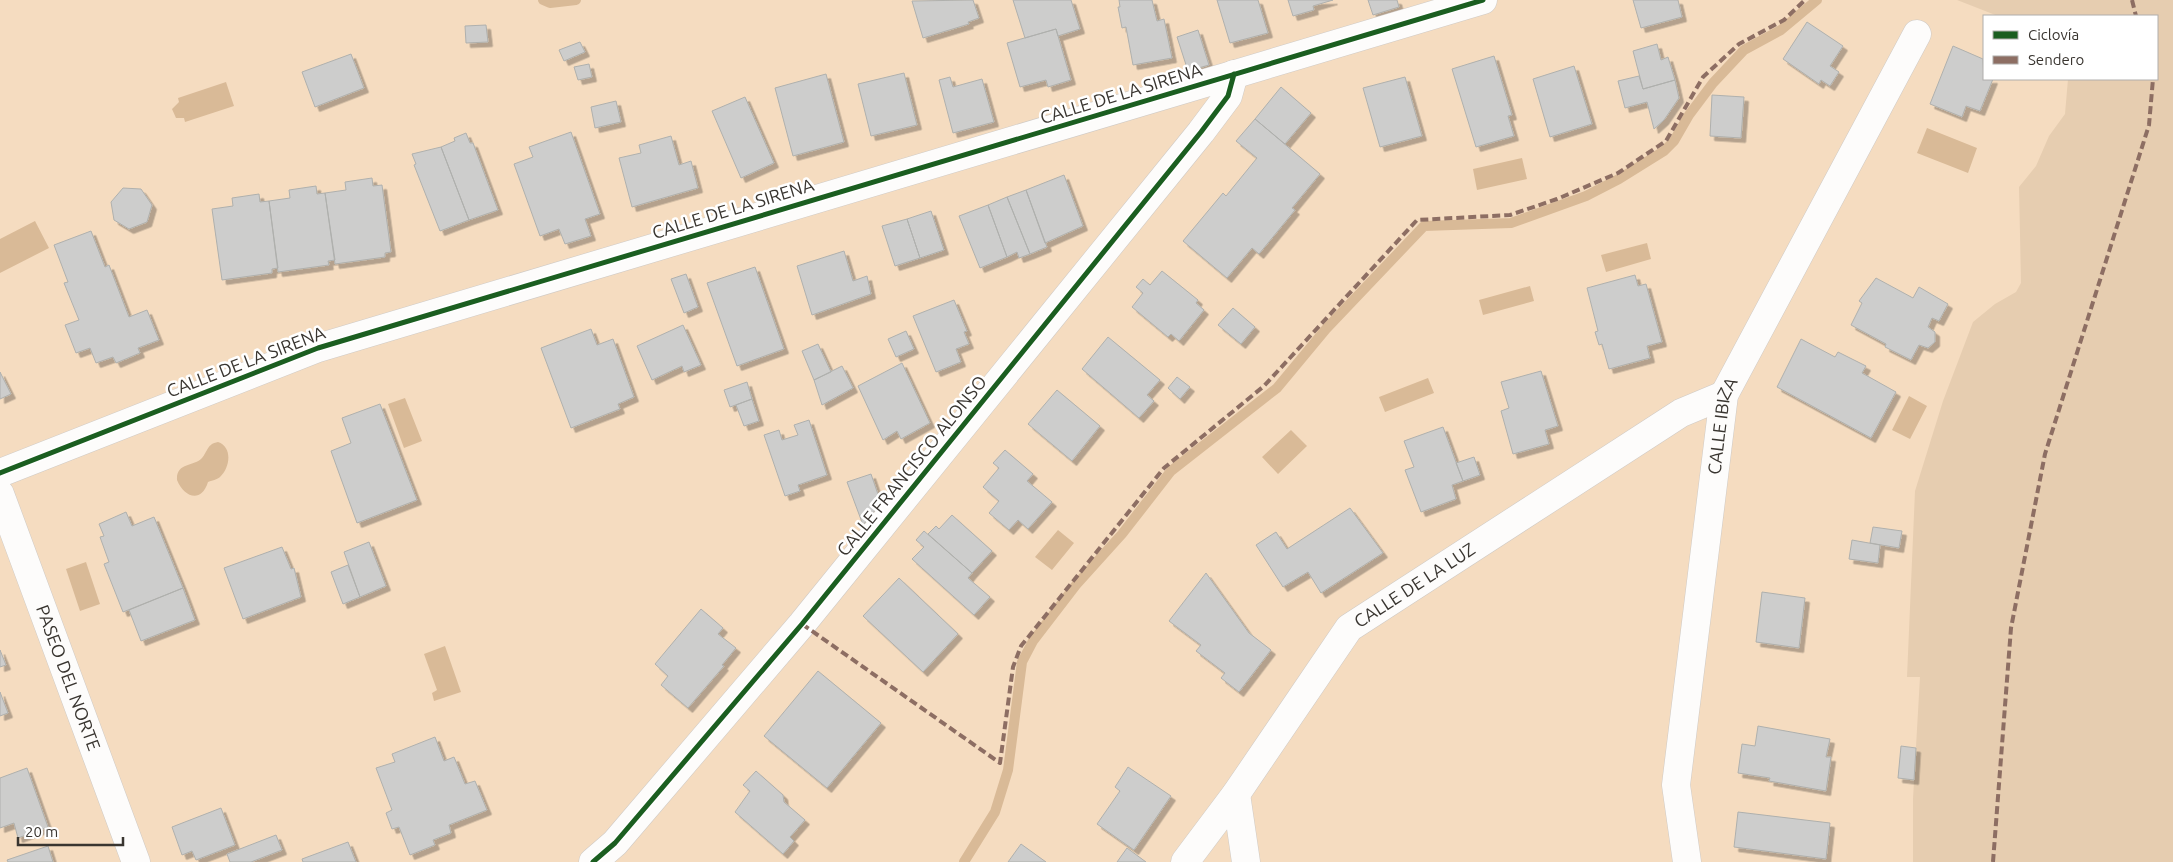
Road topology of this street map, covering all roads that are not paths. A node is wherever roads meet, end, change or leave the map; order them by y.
1 (1483, 0) edge
2 (1917, 34) dead end
3 (1234, 74) junction
4 (1724, 395) junction
5 (0, 473) edge
6 (0, 494) edge
7 (1236, 794) junction
8 (136, 862) edge
9 (593, 862) edge
10 (1185, 862) edge
11 (1246, 862) edge
12 (1688, 862) edge

1 - 3 street, CALLE DE LA SIRENA
2 - 4 street, CALLE IBIZA
3 - 5 street, CALLE DE LA SIRENA
3 - 9 street, CALLE FRANCISCO ALONSO
4 - 7 street, CALLE DE LA LUZ
4 - 12 street, CALLE IBIZA
6 - 8 street, PASEO DEL NORTE
7 - 10 street, CALLE DE LA LUZ
7 - 11 street

